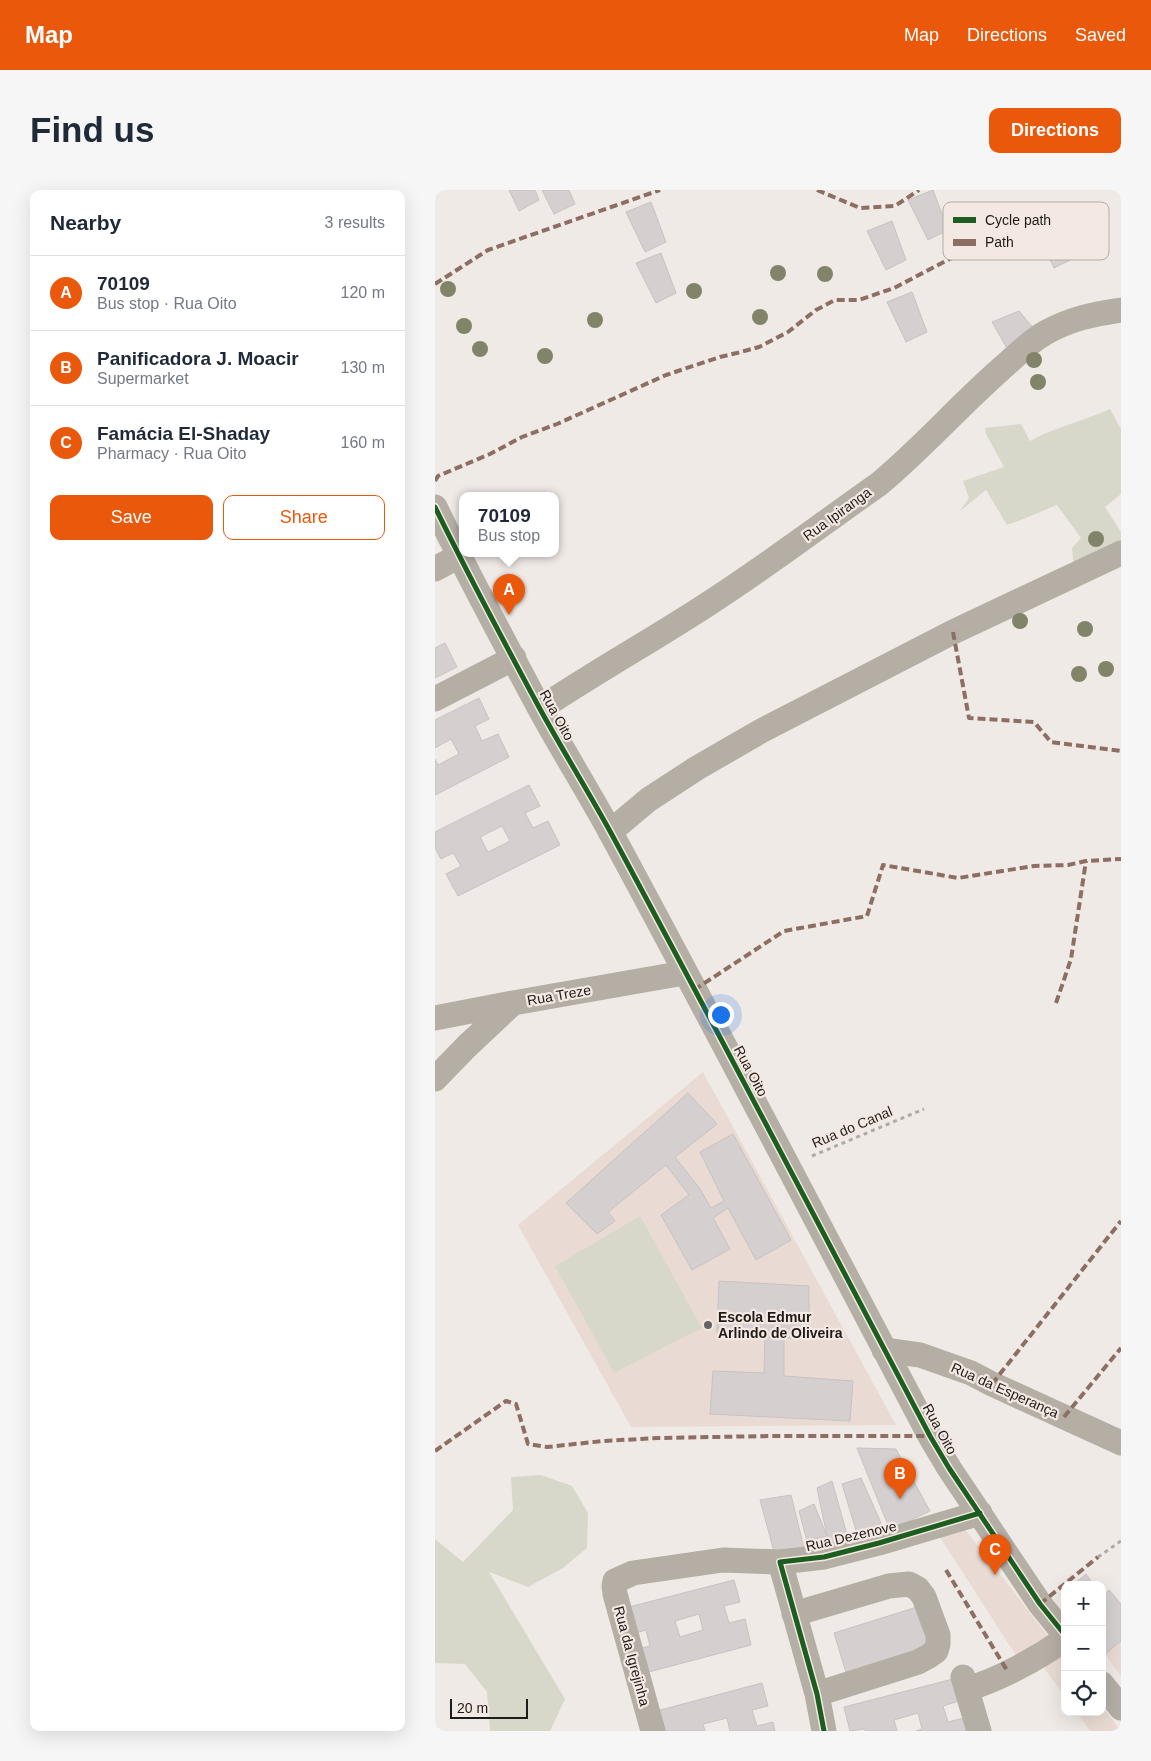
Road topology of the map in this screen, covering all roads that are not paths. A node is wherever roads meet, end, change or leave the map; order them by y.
1 (1121, 310) edge
2 (435, 507) edge
3 (1121, 553) edge
4 (459, 556) joint
5 (460, 557) edge
6 (435, 569) edge
7 (514, 658) junction
8 (435, 699) edge
9 (540, 709) junction
10 (610, 832) junction
11 (684, 973) junction
12 (513, 1003) junction
13 (435, 1018) edge
14 (435, 1079) edge
15 (884, 1350) junction
16 (1121, 1443) edge
17 (980, 1513) junction
18 (780, 1562) junction
19 (615, 1581) joint
20 (794, 1614) junction
21 (1061, 1630) edge
22 (1061, 1642) edge
23 (1106, 1689) edge
24 (817, 1694) junction
25 (1121, 1708) edge
26 (653, 1731) edge
27 (824, 1731) edge
28 (979, 1731) edge

1 - 9 street, Rua Ipiranga
2 - 4 street, Rua Oito
3 - 10 street
4 - 6 street
5 - 7 street, Rua Oito
7 - 8 street
7 - 9 street, Rua Oito
9 - 10 street, Rua Oito
10 - 11 street, Rua Oito
11 - 12 street, Rua Treze
11 - 15 street, Rua Oito
12 - 13 street, Rua Treze
12 - 14 street
15 - 16 street, Rua da Esperança
15 - 17 street, Rua Oito
17 - 18 street, Rua Dezenove
17 - 21 street, Rua Oito
18 - 19 street, Rua Dezenove
18 - 20 street
19 - 26 street, Rua da Igrejinha
20 - 24 street
20 - 24 street
22 - 28 street
23 - 25 street
24 - 27 street

